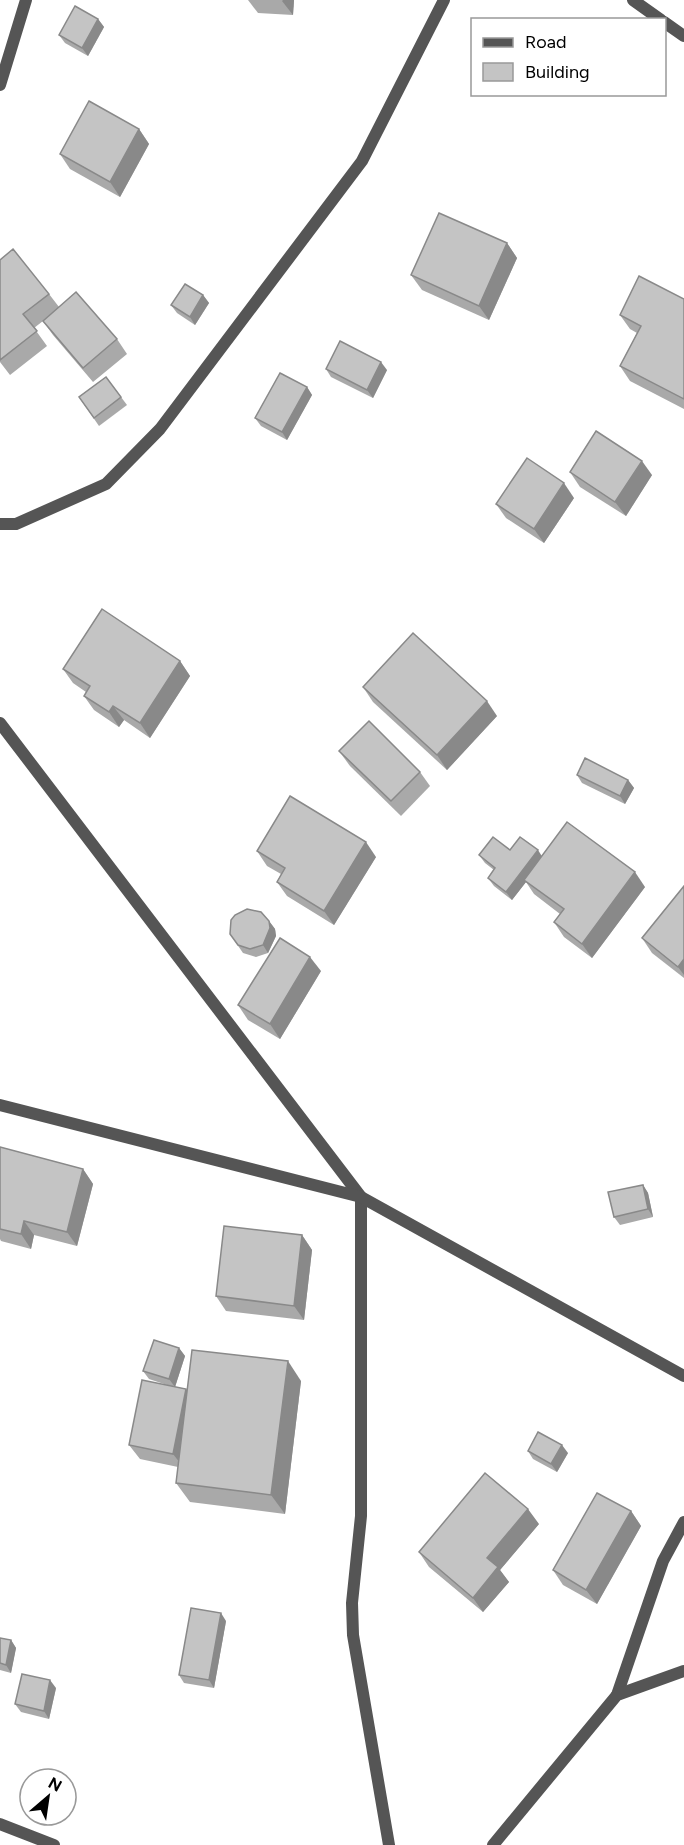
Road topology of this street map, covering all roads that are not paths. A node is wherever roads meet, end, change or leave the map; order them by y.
1 (26, 0) edge
2 (444, 0) edge
3 (633, 0) edge
4 (658, 18) edge
5 (666, 23) edge
6 (684, 36) edge
7 (1, 82) edge
8 (0, 524) edge
9 (0, 723) edge
10 (0, 1105) edge
11 (361, 1197) junction
12 (684, 1376) edge
13 (684, 1522) edge
14 (684, 1671) edge
15 (617, 1695) junction
16 (0, 1824) edge
17 (54, 1845) edge
18 (389, 1845) edge
19 (493, 1845) edge

1 - 7 street
2 - 8 street
3 - 4 street
5 - 6 street
9 - 11 street
10 - 11 street
11 - 12 street
11 - 18 street
13 - 15 street
14 - 15 street
15 - 19 street
16 - 17 street

